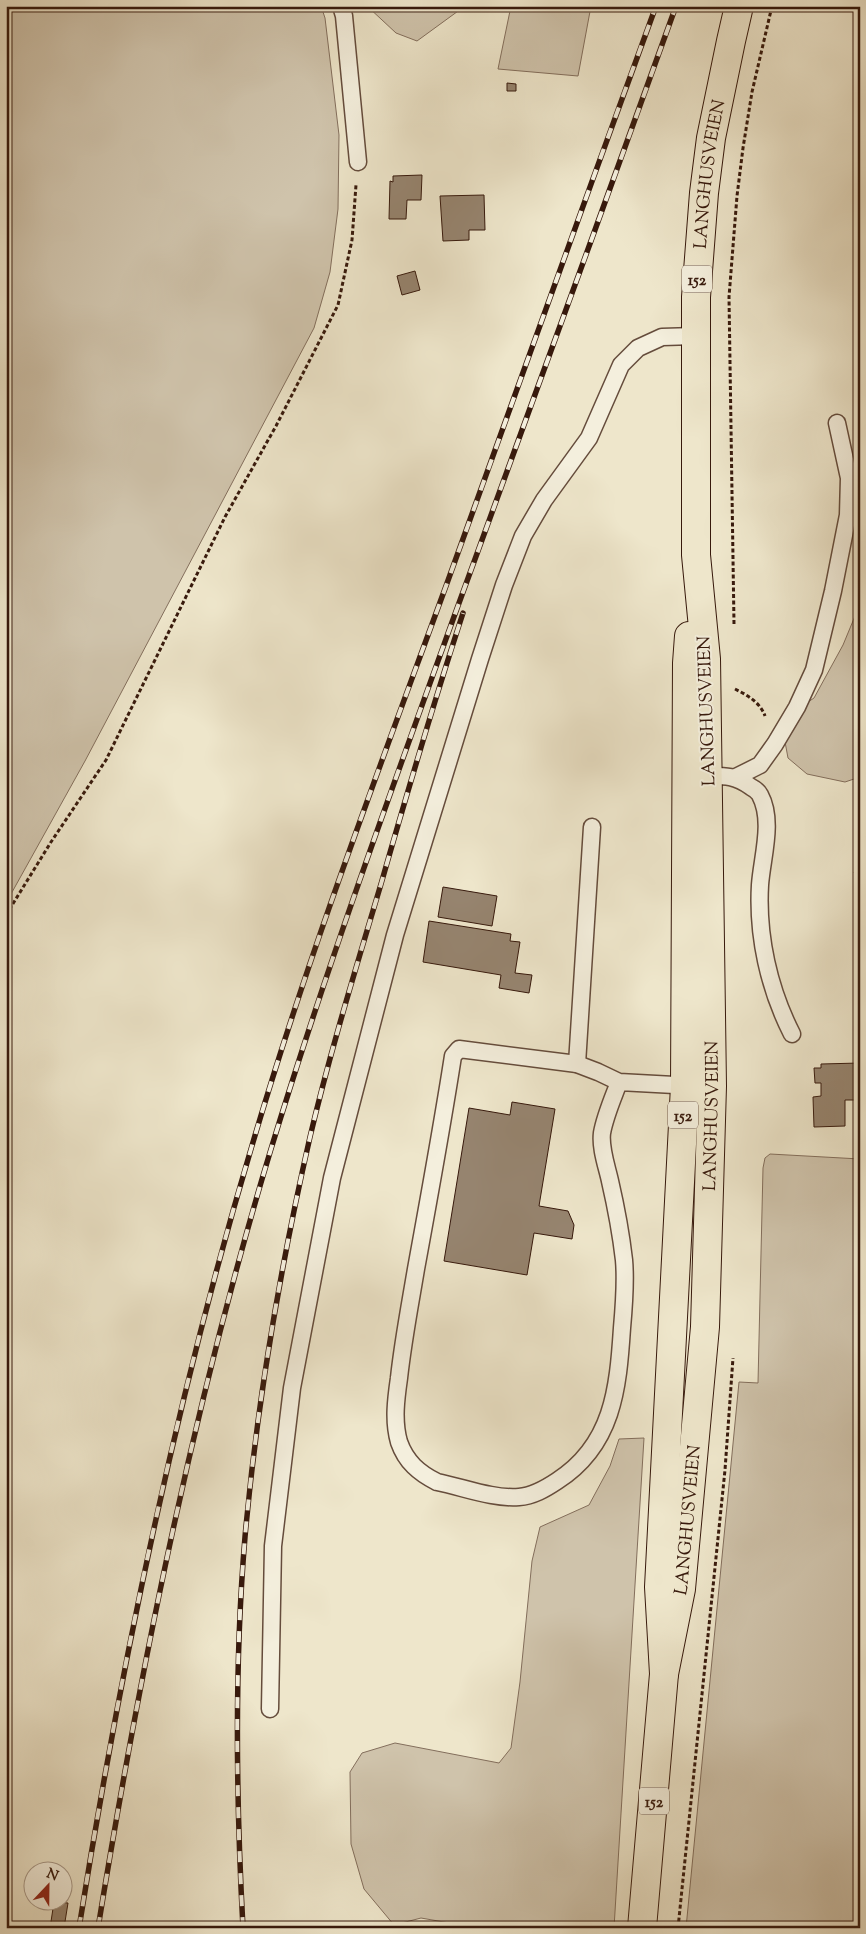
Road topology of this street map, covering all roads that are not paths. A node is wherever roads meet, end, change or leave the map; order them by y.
1 (341, 6) edge
2 (739, 6) edge
3 (358, 162) road end
4 (695, 336) junction
5 (838, 423) dead end
6 (697, 776) junction
7 (736, 777) junction
8 (592, 827) dead end
9 (792, 1034) dead end
10 (577, 1064) junction
11 (619, 1082) junction
12 (685, 1086) junction
13 (712, 1086) junction
14 (664, 1674) junction
15 (270, 1709) dead end
16 (642, 1928) edge

1 - 3 lane
2 - 4 main road, LANGHUSVEIEN / 152
4 - 6 main road, LANGHUSVEIEN / 152
4 - 15 lane
5 - 7 lane
6 - 7 lane
6 - 12 main road, LANGHUSVEIEN / 152
6 - 13 main road, LANGHUSVEIEN / 152
7 - 9 lane
8 - 10 lane
10 - 11 lane
10 - 11 lane
11 - 12 lane
12 - 13 lane
12 - 14 main road, LANGHUSVEIEN / 152
13 - 14 main road, LANGHUSVEIEN / 152
14 - 16 main road, LANGHUSVEIEN / 152

